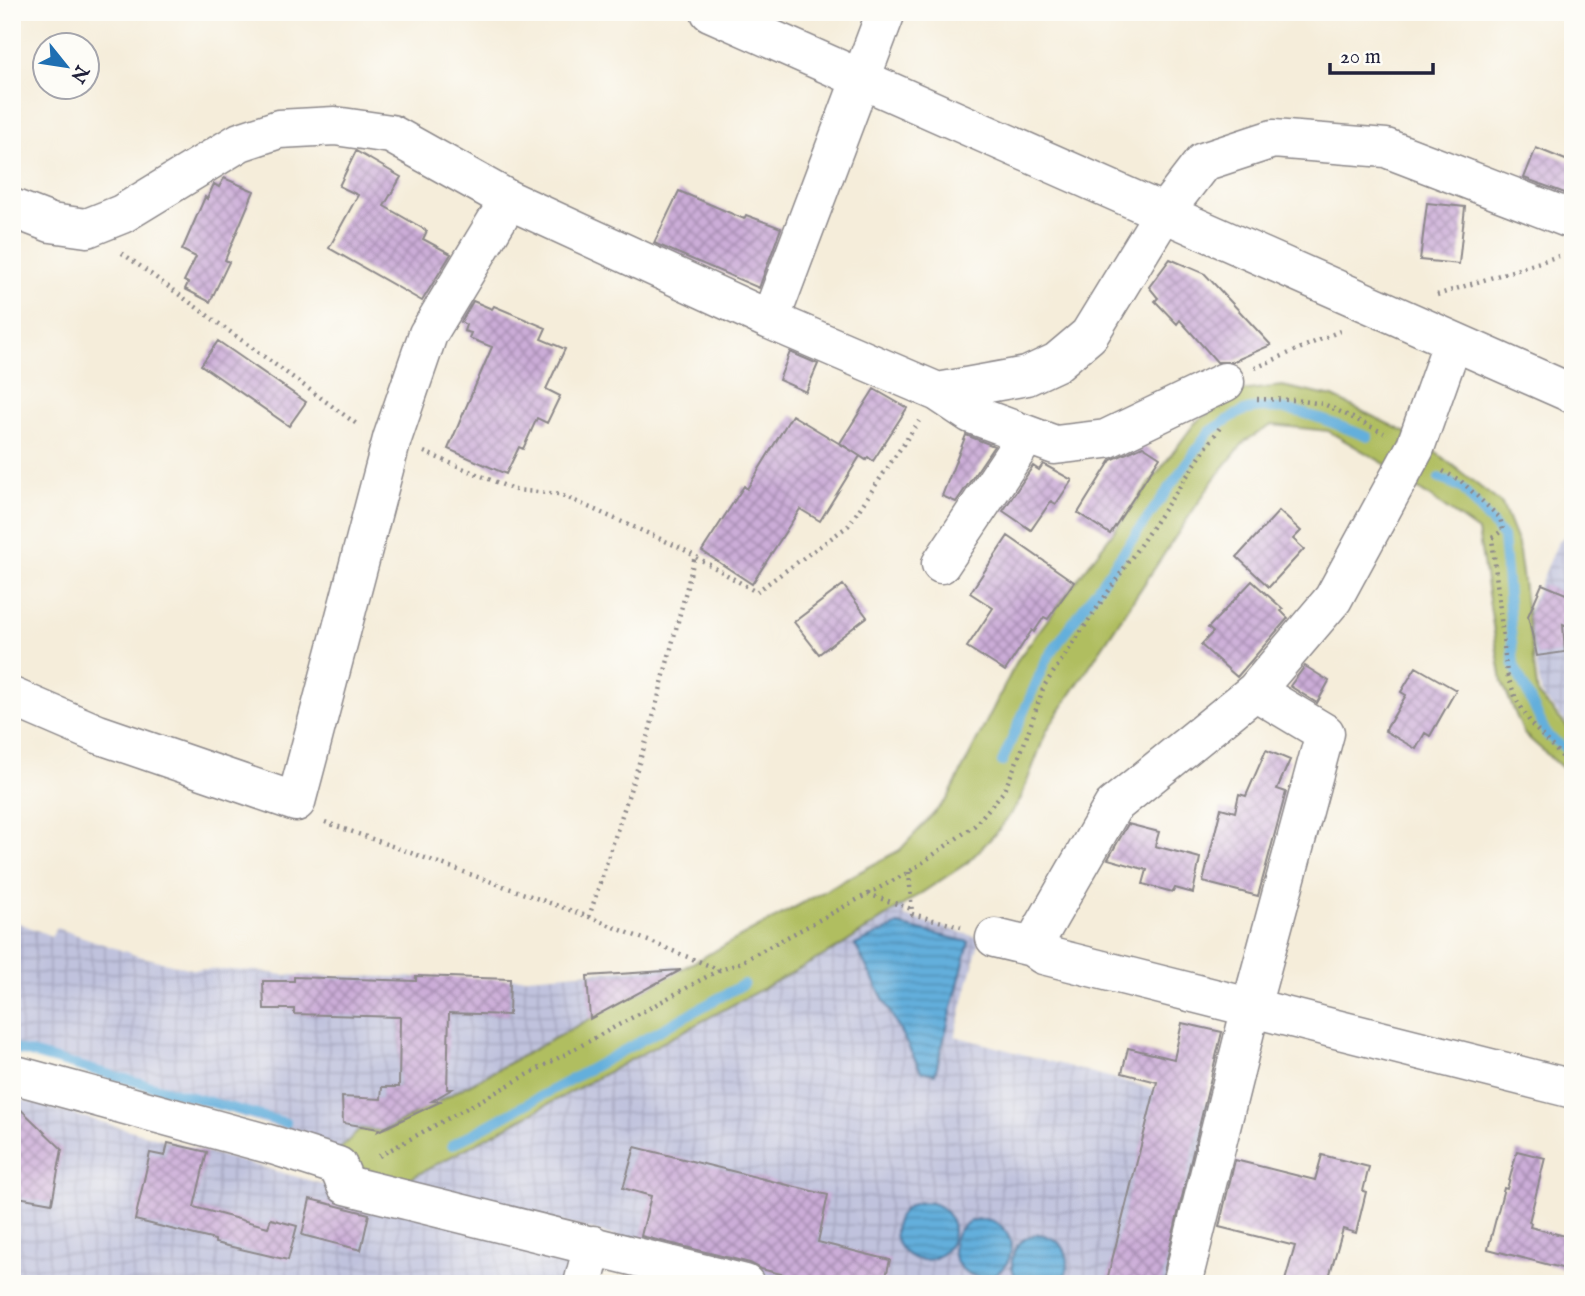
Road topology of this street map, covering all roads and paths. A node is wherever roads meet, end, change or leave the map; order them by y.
1 (710, 12) edge
2 (886, 12) edge
3 (861, 80) junction
4 (509, 200) junction
5 (12, 208) edge
6 (1163, 214) junction
7 (1573, 220) edge
8 (87, 228) junction
9 (770, 320) junction
10 (1453, 341) junction
11 (1239, 391) joint
12 (938, 392) junction
13 (1573, 394) edge
14 (1222, 424) dead end
15 (1027, 435) junction
16 (392, 439) junction
17 (1413, 450) junction
18 (695, 556) junction
19 (941, 564) dead end
20 (1255, 691) junction
21 (12, 697) edge
22 (1573, 768) edge
23 (296, 802) junction
24 (909, 872) junction
25 (867, 894) junction
26 (911, 909) junction
27 (589, 917) junction
28 (995, 938) joint
29 (1032, 947) junction
30 (720, 970) junction
31 (1251, 1007) junction
32 (12, 1074) edge
33 (1573, 1089) edge
34 (338, 1166) junction
35 (593, 1245) junction
36 (583, 1284) edge
37 (745, 1284) edge
38 (1182, 1284) edge

1 - 3 street
2 - 3 street
3 - 6 street
3 - 9 street
4 - 8 street
4 - 9 street
4 - 16 street
5 - 8 street
6 - 7 street
6 - 10 street
6 - 12 street
8 - 16 path
9 - 12 street
10 - 13 street
10 - 17 street
11 - 15 street
11 - 17 path
12 - 15 street
12 - 18 path
14 - 24 path
15 - 19 street
16 - 18 path
16 - 23 street
17 - 20 street
17 - 22 path
18 - 27 path
20 - 29 street
20 - 31 street
21 - 23 street
23 - 27 path
24 - 25 path
24 - 26 path
25 - 26 path
25 - 30 path
26 - 28 path
27 - 30 path
28 - 29 street
29 - 31 street
30 - 34 path
31 - 33 street
31 - 38 street
32 - 34 street
34 - 35 street
35 - 36 street
35 - 37 street

